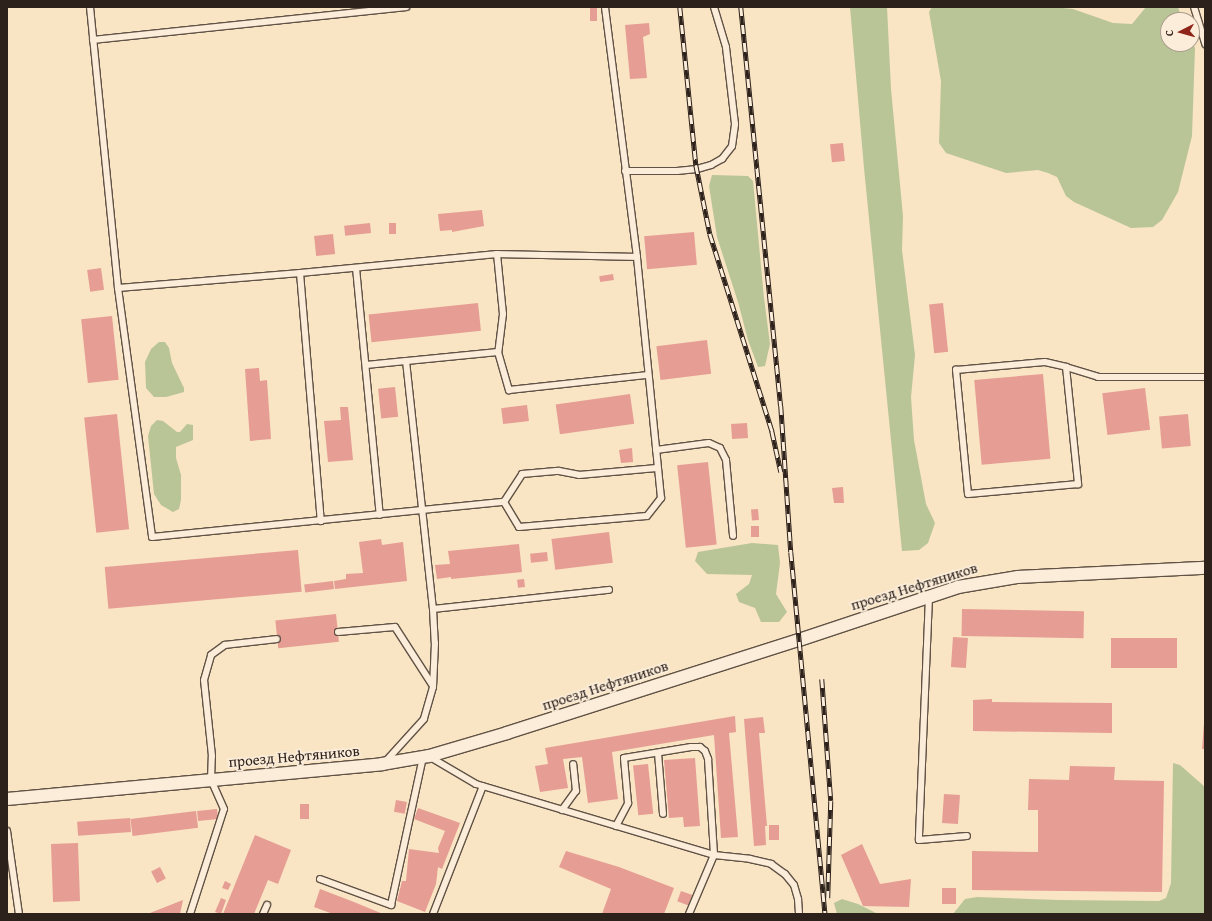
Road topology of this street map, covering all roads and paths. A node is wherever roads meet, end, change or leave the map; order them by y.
1 (90, 7) edge
2 (406, 7) edge
3 (605, 7) edge
4 (714, 7) edge
5 (1194, 7) edge
6 (93, 40) junction
7 (1205, 44) edge
8 (626, 171) junction
9 (497, 254) junction
10 (636, 257) junction
11 (356, 268) junction
12 (300, 273) junction
13 (118, 288) junction
14 (498, 352) junction
15 (406, 361) junction
16 (366, 365) junction
17 (1066, 367) junction
18 (648, 375) junction
19 (1205, 377) edge
20 (656, 450) junction
21 (657, 468) junction
22 (504, 502) junction
23 (422, 511) junction
24 (380, 515) junction
25 (321, 521) junction
26 (733, 536) dead end
27 (1205, 568) edge
28 (609, 590) dead end
29 (929, 595) junction
30 (433, 609) junction
31 (338, 632) dead end
32 (277, 639) dead end
33 (434, 687) junction
34 (658, 753) junction
35 (426, 756) junction
36 (382, 764) junction
37 (573, 764) dead end
38 (212, 780) junction
39 (483, 786) junction
40 (7, 799) edge
41 (562, 810) junction
42 (663, 814) dead end
43 (616, 826) junction
44 (7, 831) edge
45 (967, 836) dead end
46 (714, 855) junction
47 (320, 879) dead end
48 (267, 905) dead end
49 (19, 914) edge
50 (190, 914) edge
51 (263, 914) edge
52 (433, 914) edge
53 (689, 914) edge
54 (799, 914) edge

1 - 6 lane
2 - 6 lane
3 - 8 lane
4 - 8 lane
5 - 7 lane
6 - 13 lane
8 - 10 lane
9 - 10 lane
9 - 11 lane
9 - 14 lane
10 - 18 lane
11 - 12 lane
11 - 16 lane
12 - 13 lane
12 - 25 lane
13 - 25 lane
14 - 15 lane
14 - 18 lane
15 - 16 lane
15 - 23 lane
16 - 24 lane
17 - 17 lane
17 - 19 lane
18 - 20 lane
20 - 21 lane
20 - 26 lane
21 - 22 lane
21 - 22 lane
22 - 23 lane
23 - 24 lane
23 - 30 lane
24 - 25 lane
27 - 29 street, проезд Нефтяников
28 - 30 lane
29 - 35 street, проезд Нефтяников
29 - 45 lane
30 - 33 lane
31 - 33 lane
32 - 38 lane
33 - 36 lane
34 - 42 lane
34 - 43 lane
34 - 46 lane
35 - 36 street, проезд Нефтяников
35 - 39 lane
35 - 47 lane
36 - 38 street, проезд Нефтяников
37 - 41 lane
38 - 40 street, проезд Нефтяников
38 - 50 lane
39 - 41 lane
39 - 52 lane
41 - 43 lane
43 - 46 lane
44 - 49 lane
46 - 53 lane
46 - 54 lane
48 - 51 lane

